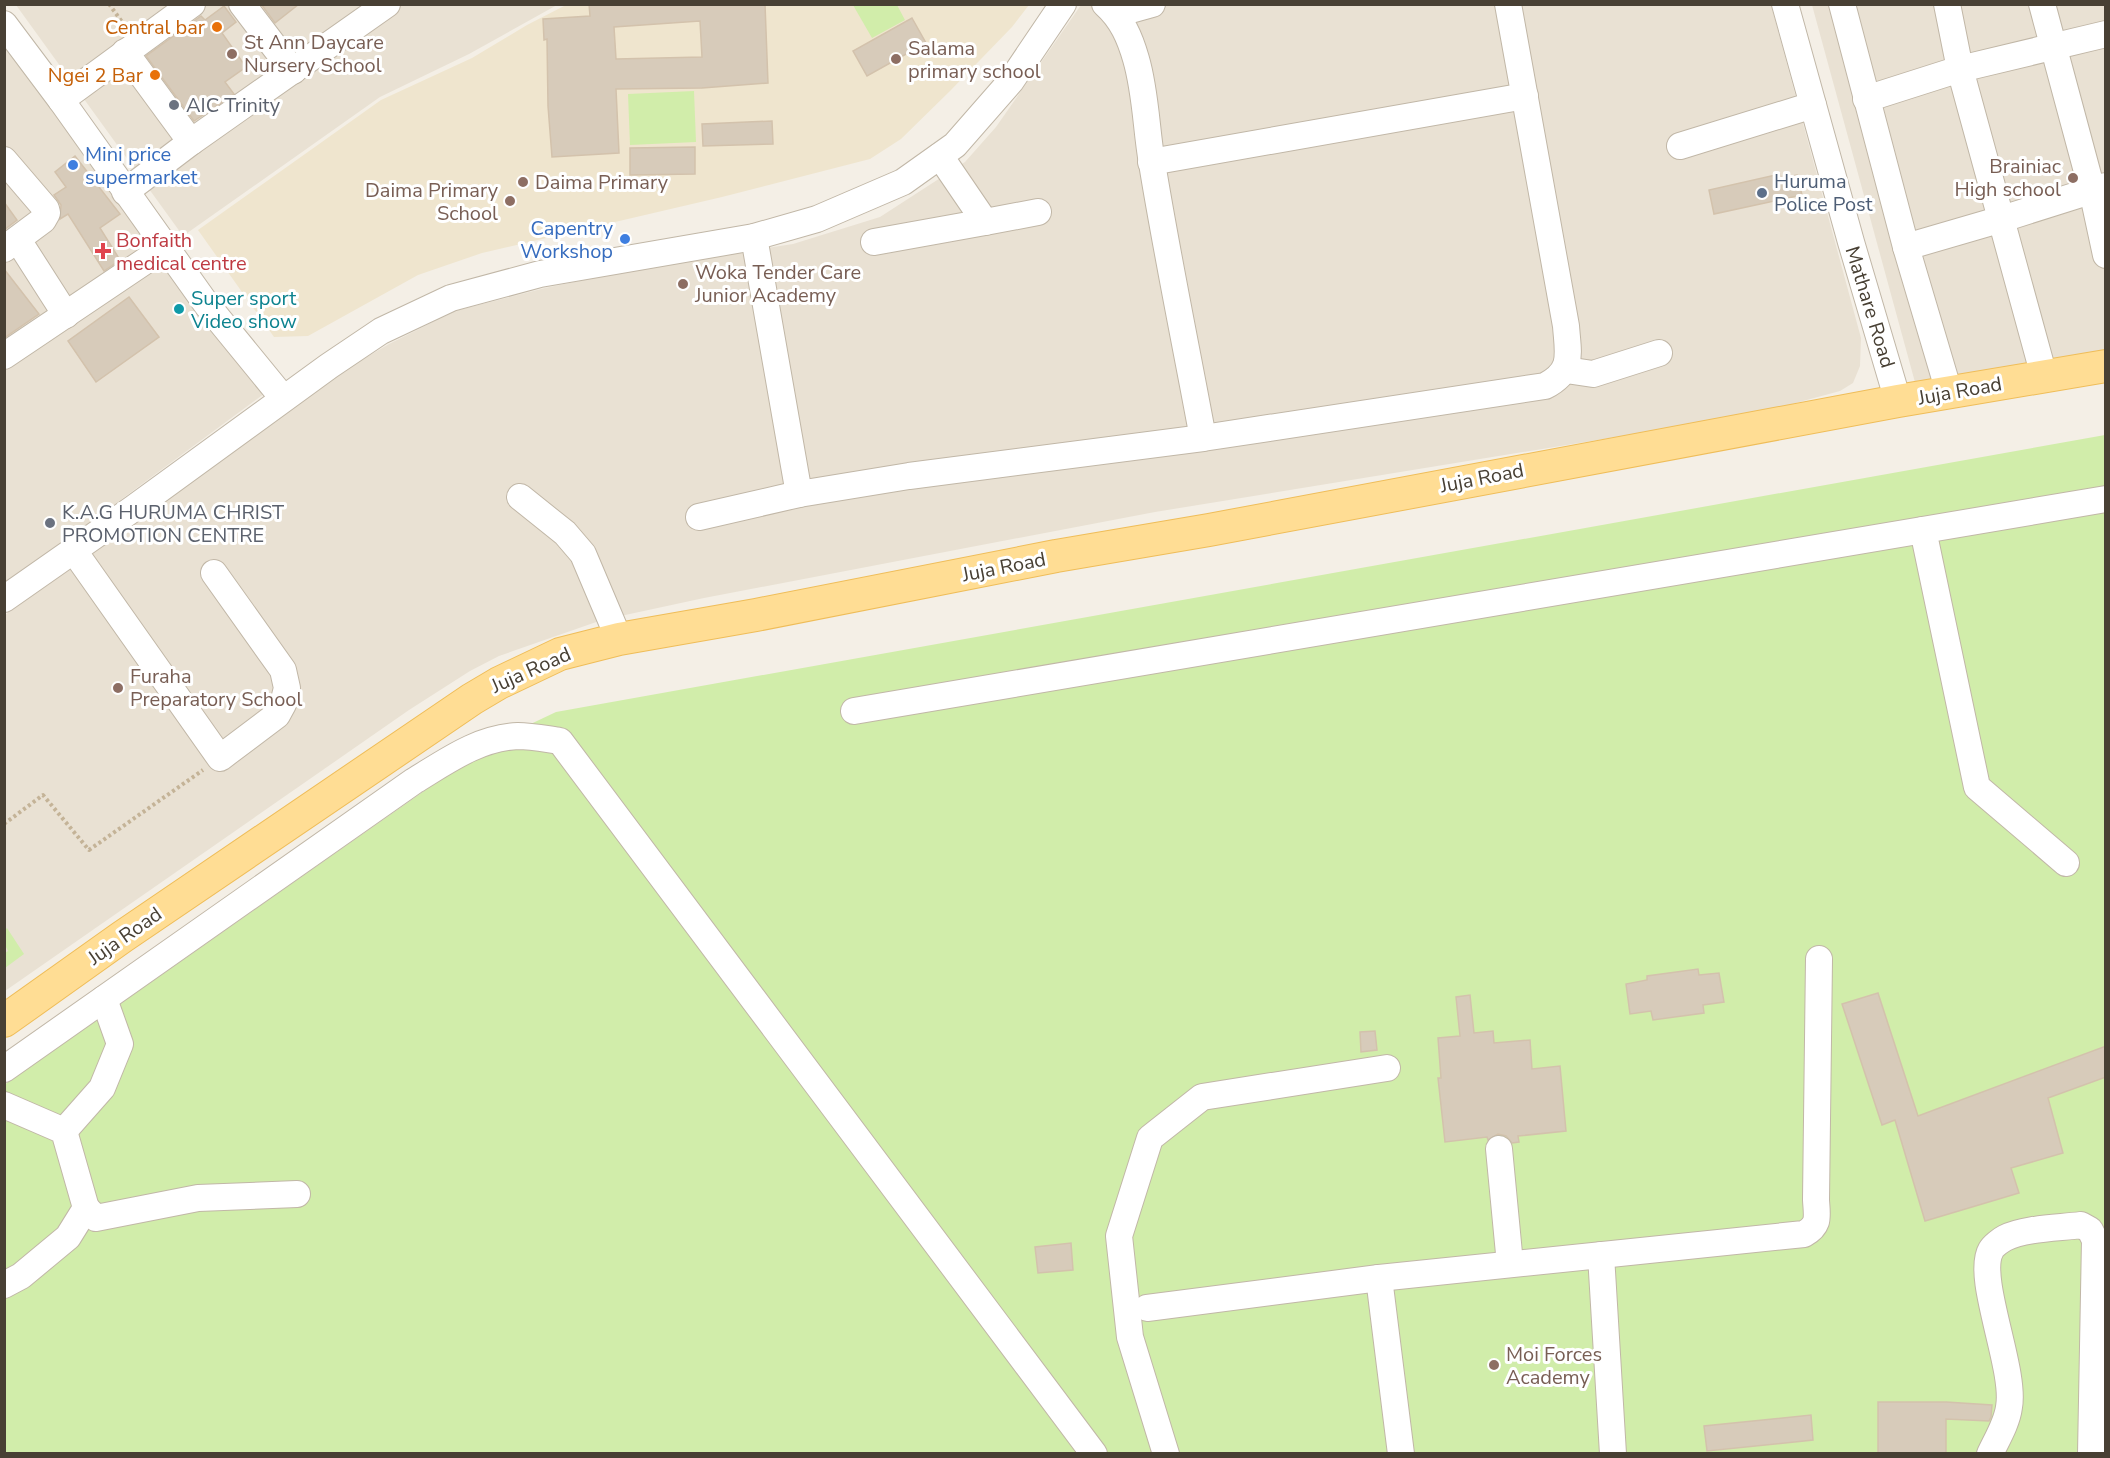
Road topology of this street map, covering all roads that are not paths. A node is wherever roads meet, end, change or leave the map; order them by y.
1 (192, 4) edge
2 (242, 4) edge
3 (387, 4) edge
4 (1064, 4) edge
5 (1152, 4) edge
6 (1508, 4) edge
7 (1785, 4) edge
8 (1842, 4) edge
9 (1947, 4) edge
10 (2042, 4) edge
11 (1110, 9) edge
12 (4, 24) edge
13 (2106, 34) edge
14 (2054, 46) junction
15 (131, 48) junction
16 (1960, 69) junction
17 (293, 71) junction
18 (1525, 96) junction
19 (61, 99) junction
20 (1866, 99) junction
21 (1814, 105) junction
22 (191, 142) junction
23 (1680, 146) dead end
24 (940, 156) junction
25 (4, 160) edge
26 (1151, 162) junction
27 (2099, 188) edge
28 (125, 192) junction
29 (1038, 212) dead end
30 (2002, 219) junction
31 (985, 222) junction
32 (753, 237) junction
33 (874, 242) dead end
34 (11, 244) edge
35 (166, 247) junction
36 (1906, 247) junction
37 (2106, 255) edge
38 (66, 315) junction
39 (1659, 353) dead end
40 (4, 356) edge
41 (2106, 366) edge
42 (1566, 370) junction
43 (2044, 376) junction
44 (1949, 392) junction
45 (283, 398) junction
46 (1898, 401) junction
47 (1203, 438) junction
48 (799, 494) junction
49 (520, 497) dead end
50 (2106, 499) edge
51 (699, 517) dead end
52 (1923, 530) junction
53 (74, 551) junction
54 (214, 573) dead end
55 (4, 599) edge
56 (618, 639) junction
57 (854, 711) dead end
58 (2066, 863) dead end
59 (1819, 959) dead end
60 (104, 999) junction
61 (4, 1021) edge
62 (1387, 1068) dead end
63 (4, 1069) edge
64 (4, 1105) edge
65 (64, 1131) junction
66 (1499, 1149) dead end
67 (297, 1194) dead end
68 (86, 1208) junction
69 (1601, 1255) junction
70 (1510, 1264) junction
71 (1379, 1278) junction
72 (4, 1285) edge
73 (1147, 1308) dead end
74 (1094, 1454) edge
75 (1166, 1454) edge
76 (1401, 1454) edge
77 (1613, 1454) edge
78 (1990, 1454) edge
79 (2091, 1454) edge

1 - 15 street
2 - 17 street
3 - 17 street
4 - 24 street
5 - 11 street
6 - 18 street
7 - 21 street, Mathare Road
8 - 20 street
9 - 16 street
10 - 14 street
11 - 26 street
12 - 19 street
13 - 14 street
14 - 16 street
14 - 27 street
15 - 19 street
15 - 22 street
16 - 20 street
16 - 30 street
17 - 22 street
18 - 26 street
18 - 42 street
19 - 28 street
20 - 36 street
21 - 23 street
21 - 46 street, Mathare Road
22 - 28 street
24 - 31 street
24 - 32 street
25 - 34 street
26 - 47 street
27 - 30 street
27 - 37 street
28 - 35 street
29 - 31 street
30 - 36 street
30 - 43 street
31 - 33 street
32 - 45 street
32 - 48 street
34 - 38 street
35 - 38 street
35 - 45 street
36 - 44 street
38 - 40 street
39 - 42 street
41 - 43 main road, Juja Road
42 - 47 street
43 - 44 main road, Juja Road
44 - 46 main road, Juja Road
45 - 53 street
46 - 56 main road, Juja Road
47 - 48 street
48 - 51 street
49 - 56 street
50 - 52 street
52 - 57 street
52 - 58 street
53 - 54 street
53 - 55 street
56 - 61 main road, Juja Road
59 - 69 street
60 - 63 street
60 - 65 street
60 - 74 street
62 - 75 street
64 - 65 street
65 - 68 street
66 - 70 street
67 - 68 street
68 - 72 street
69 - 70 street
69 - 77 street
70 - 71 street
71 - 73 street
71 - 76 street
78 - 79 street

